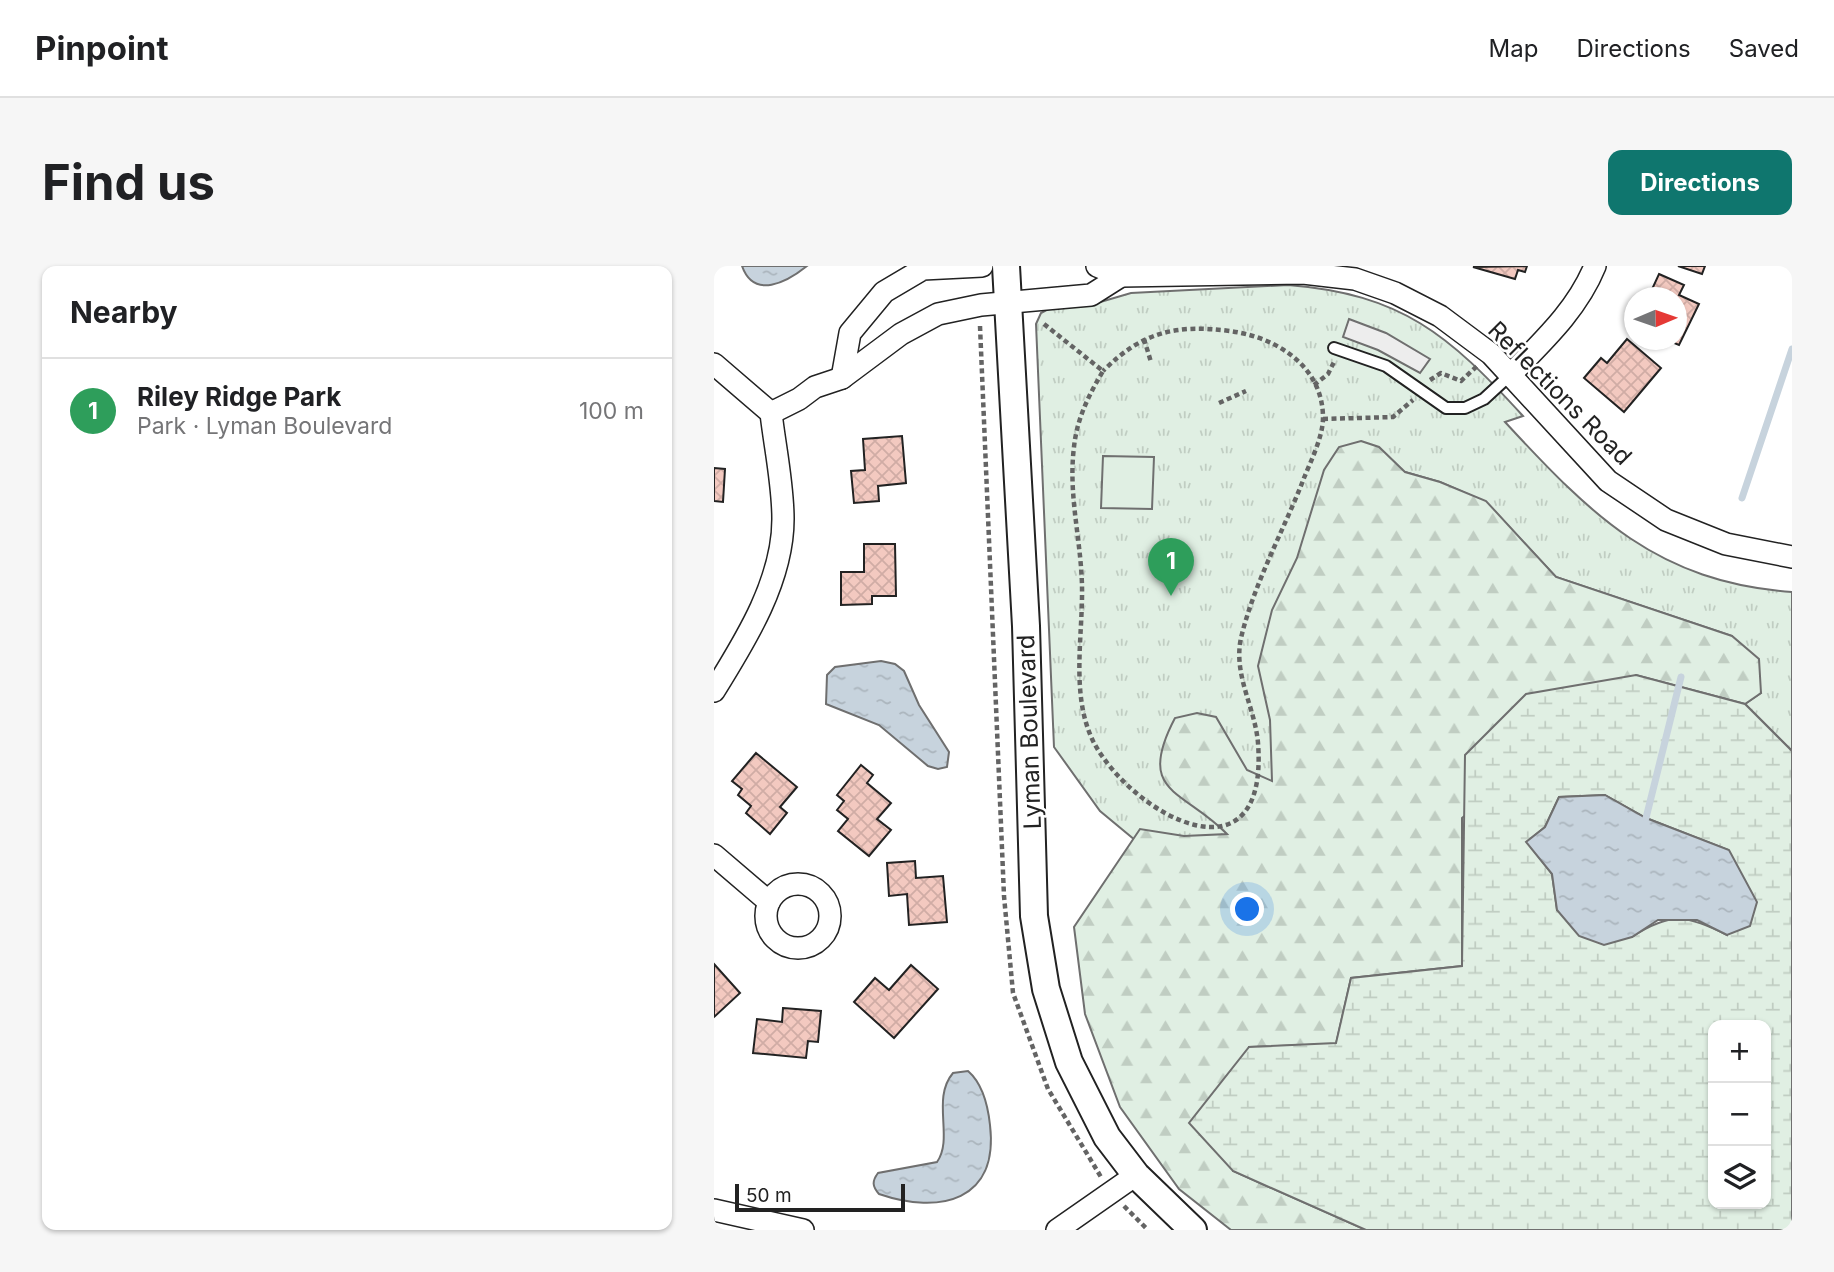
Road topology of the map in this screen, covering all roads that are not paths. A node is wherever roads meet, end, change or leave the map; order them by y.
1 (982, 266) edge
2 (1006, 266) edge
3 (1097, 266) edge
4 (1595, 266) edge
5 (1121, 276) junction
6 (1008, 303) junction
7 (1337, 349) road end
8 (714, 364) edge
9 (1510, 374) junction
10 (842, 378) junction
11 (771, 413) junction
12 (1792, 557) edge
13 (714, 691) edge
14 (714, 855) edge
15 (769, 902) dead end
16 (1136, 1175) junction
17 (714, 1210) edge
18 (803, 1230) edge
19 (1057, 1230) edge
20 (1193, 1230) edge

1 - 10 street
2 - 6 street, Lyman Boulevard
3 - 5 street
4 - 9 street
5 - 6 street
5 - 9 street, Reflections Road
6 - 10 street
6 - 16 street, Lyman Boulevard
7 - 9 lane
8 - 11 street
9 - 12 street, Reflections Road
10 - 11 street
11 - 13 street
14 - 15 street
16 - 19 street
16 - 20 street, Lyman Boulevard
17 - 18 street

